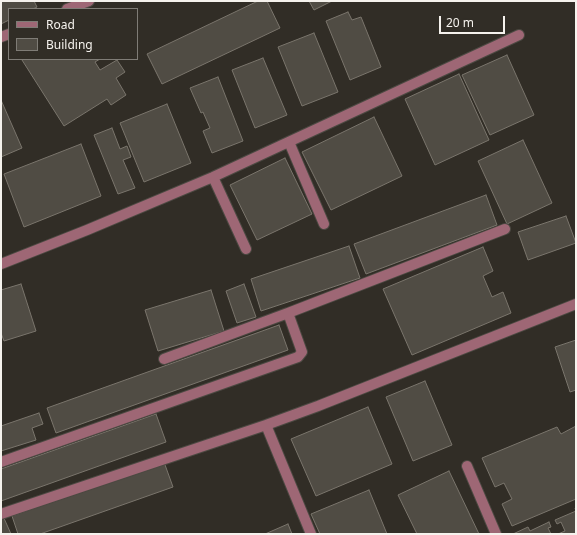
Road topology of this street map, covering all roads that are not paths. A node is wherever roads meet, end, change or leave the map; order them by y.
1 (89, 1) edge
2 (70, 8) edge
3 (519, 35) dead end
4 (289, 142) junction
5 (213, 177) junction
6 (324, 224) dead end
7 (505, 229) dead end
8 (246, 249) dead end
9 (1, 264) edge
10 (576, 304) edge
11 (288, 313) junction
12 (164, 359) dead end
13 (266, 425) junction
14 (1, 462) edge
15 (467, 466) dead end
16 (1, 514) edge
17 (311, 534) edge
18 (496, 534) edge

1 - 2 street
3 - 4 street
4 - 5 street
4 - 6 street
5 - 8 street
5 - 9 street
7 - 11 street
10 - 13 street
11 - 12 street
11 - 14 street
13 - 16 street
13 - 17 street
15 - 18 street

